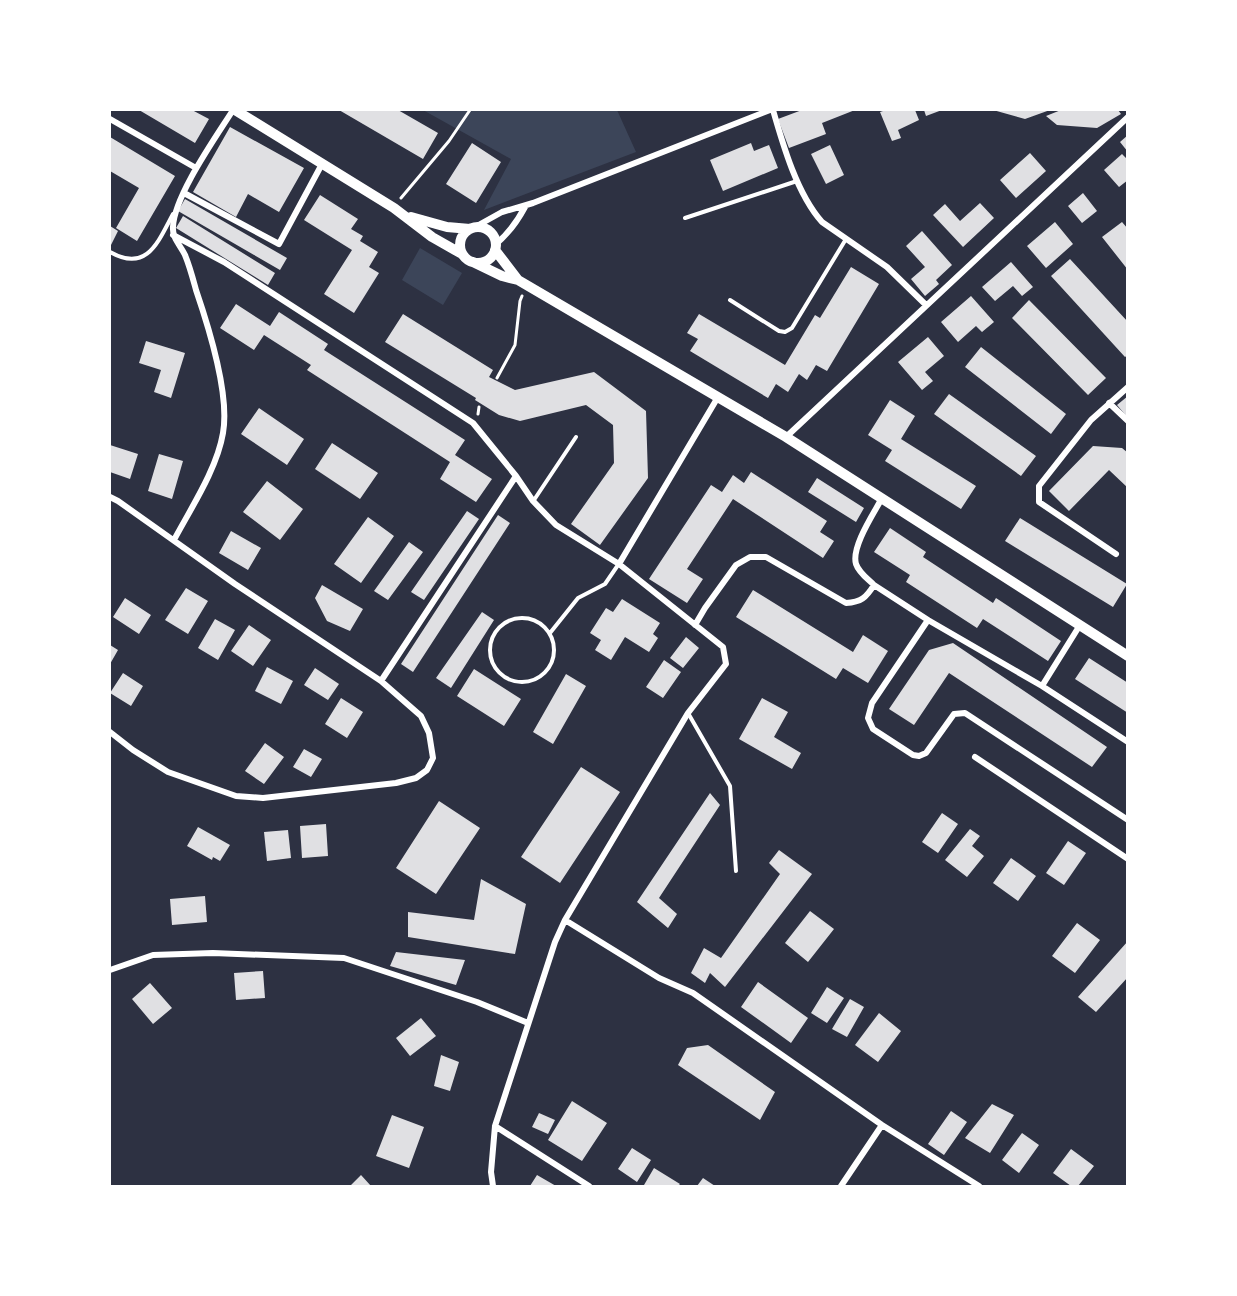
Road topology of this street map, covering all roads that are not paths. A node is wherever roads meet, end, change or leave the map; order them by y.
1 (234, 110) edge
2 (771, 110) edge
3 (1128, 117) edge
4 (110, 119) edge
5 (322, 164) junction
6 (196, 168) junction
7 (798, 181) junction
8 (184, 193) junction
9 (525, 207) junction
10 (405, 215) junction
11 (685, 218) dead end
12 (472, 228) junction
13 (173, 234) junction
14 (846, 238) junction
15 (495, 247) junction
16 (110, 252) edge
17 (462, 255) junction
18 (473, 262) junction
19 (523, 283) junction
20 (730, 300) dead end
21 (926, 305) junction
22 (1128, 387) edge
23 (718, 397) junction
24 (1109, 403) junction
25 (1128, 421) edge
26 (576, 437) dead end
27 (786, 437) junction
28 (516, 476) junction
29 (110, 497) edge
30 (882, 498) junction
31 (533, 501) junction
32 (174, 540) junction
33 (1116, 554) dead end
34 (619, 564) junction
35 (874, 585) junction
36 (928, 620) junction
37 (695, 625) junction
38 (1080, 625) junction
39 (550, 633) junction
40 (1126, 653) edge
41 (381, 681) junction
42 (1042, 686) junction
43 (688, 713) junction
44 (110, 732) edge
45 (1128, 742) edge
46 (975, 757) dead end
47 (1128, 820) edge
48 (1128, 859) edge
49 (736, 871) dead end
50 (565, 920) junction
51 (110, 970) edge
52 (528, 1023) junction
53 (882, 1125) junction
54 (495, 1126) junction
55 (493, 1186) edge
56 (589, 1186) edge
57 (841, 1186) edge
58 (979, 1186) edge

1 - 5 main road
1 - 6 street
2 - 7 street
2 - 9 street
3 - 21 street
4 - 6 street
5 - 8 street
5 - 10 main road
6 - 8 street
7 - 11 lane
7 - 14 street
8 - 13 street
8 - 16 lane
9 - 12 street
9 - 15 street
10 - 12 main road
10 - 17 main road
12 - 15 main road
12 - 17 main road
13 - 28 street
13 - 32 street
14 - 20 lane
14 - 21 street
15 - 18 main road
15 - 19 main road
17 - 18 main road
18 - 19 main road
19 - 23 main road
21 - 27 street
22 - 24 street
23 - 27 main road
23 - 34 street
24 - 25 street
24 - 33 street
26 - 31 lane
27 - 30 main road
28 - 31 street
28 - 41 street
29 - 32 street
30 - 35 street
30 - 38 main road
31 - 34 street
32 - 41 street
34 - 37 street
34 - 39 lane
35 - 36 street
35 - 37 street
36 - 42 street
36 - 47 street
37 - 43 street
38 - 40 main road
38 - 42 street
39 - 39 lane
41 - 44 street
42 - 45 street
43 - 49 lane
43 - 50 street
46 - 48 street
50 - 52 street
50 - 53 street
51 - 52 street
52 - 54 street
53 - 57 street
53 - 58 street
54 - 55 street
54 - 56 street

